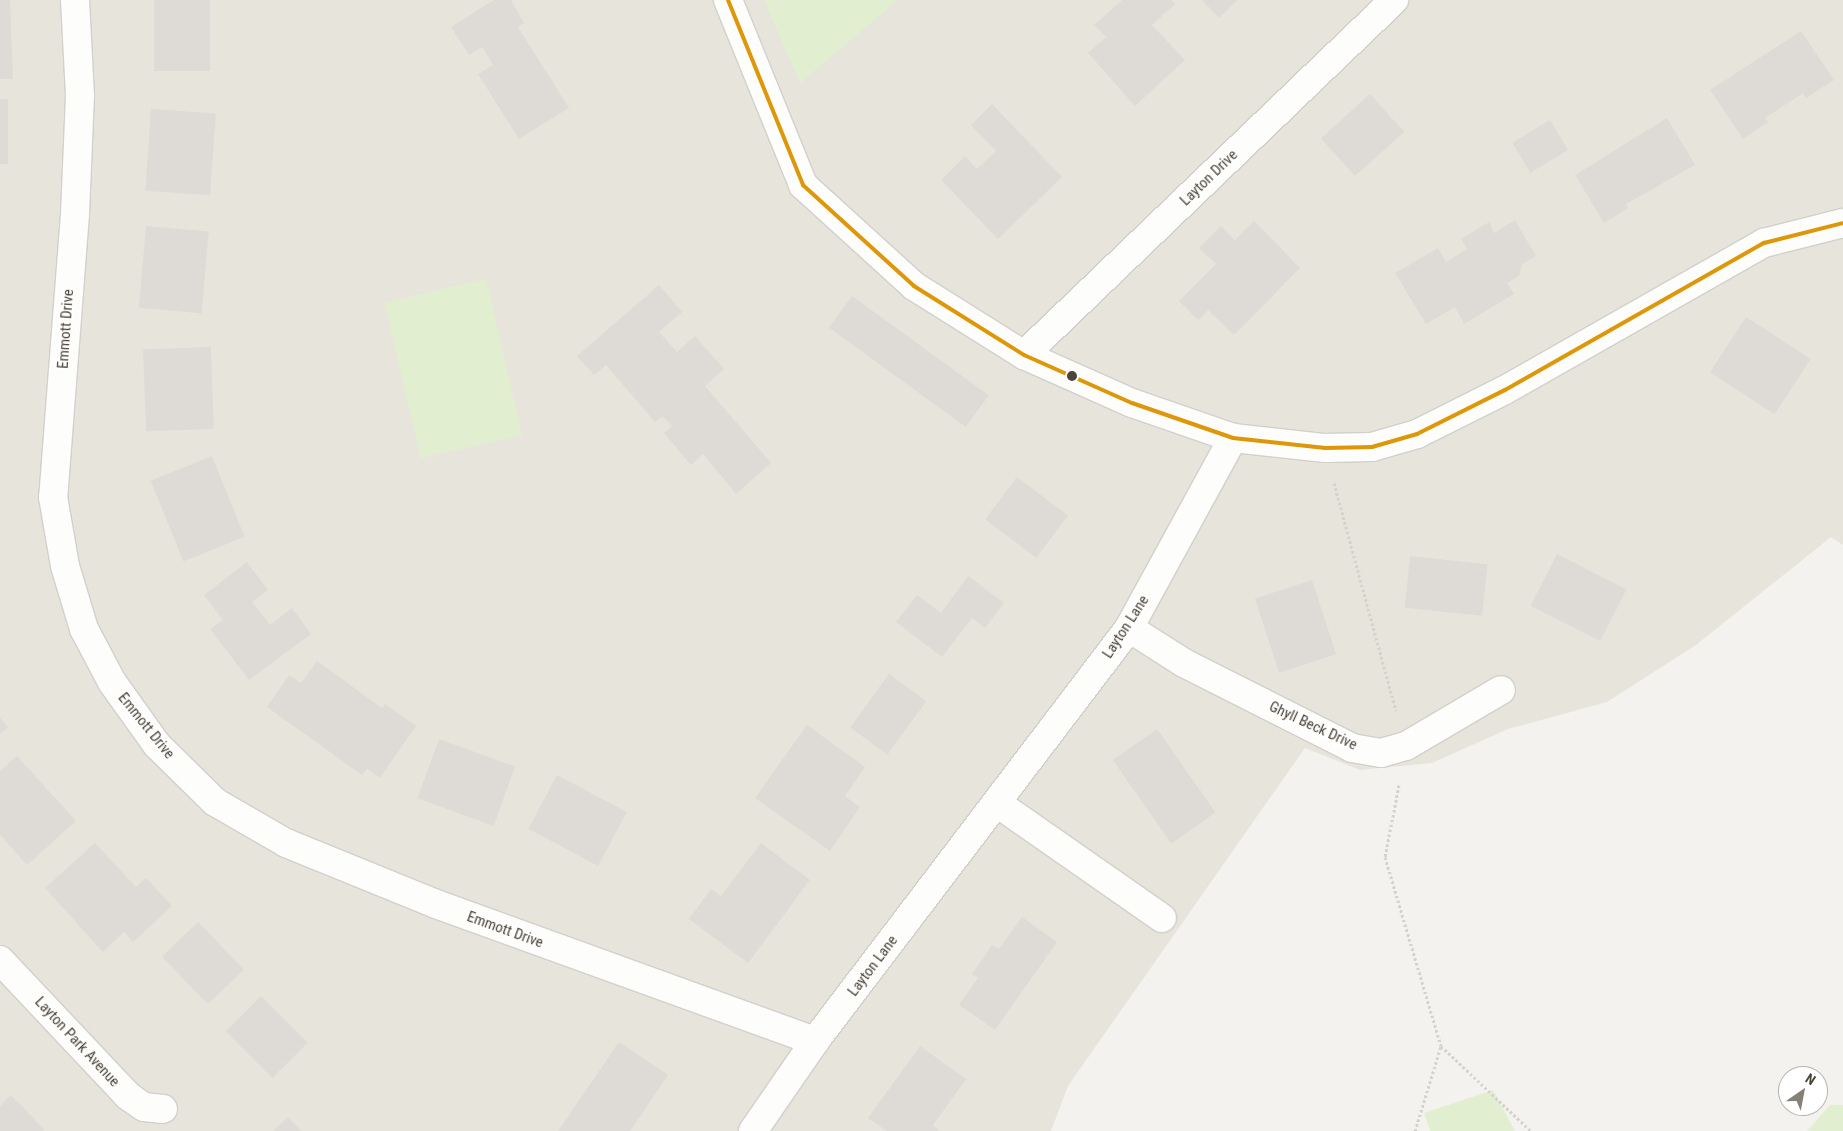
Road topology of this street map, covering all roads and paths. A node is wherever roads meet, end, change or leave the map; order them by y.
1 (75, 0) edge
2 (728, 0) edge
3 (1394, 0) edge
4 (1843, 223) edge
5 (1024, 355) junction
6 (1233, 438) junction
7 (1337, 491) dead end
8 (1129, 628) junction
9 (1501, 690) dead end
10 (1406, 746) junction
11 (1401, 774) dead end
12 (997, 803) junction
13 (1162, 918) dead end
14 (0, 960) edge
15 (815, 1041) junction
16 (1441, 1046) junction
17 (163, 1109) dead end
18 (753, 1131) edge
19 (1415, 1131) edge
20 (1531, 1131) edge

1 - 15 street, Emmott Drive
2 - 5 street
3 - 5 street, Layton Drive
4 - 6 street
5 - 6 street
6 - 8 street, Layton Lane
7 - 10 path
8 - 10 street, Ghyll Beck Drive
8 - 12 street, Layton Lane
9 - 10 street, Ghyll Beck Drive
11 - 16 path
12 - 13 street
12 - 15 street, Layton Lane
14 - 17 street, Layton Park Avenue
15 - 18 street, Layton Lane
16 - 19 path
16 - 20 path

